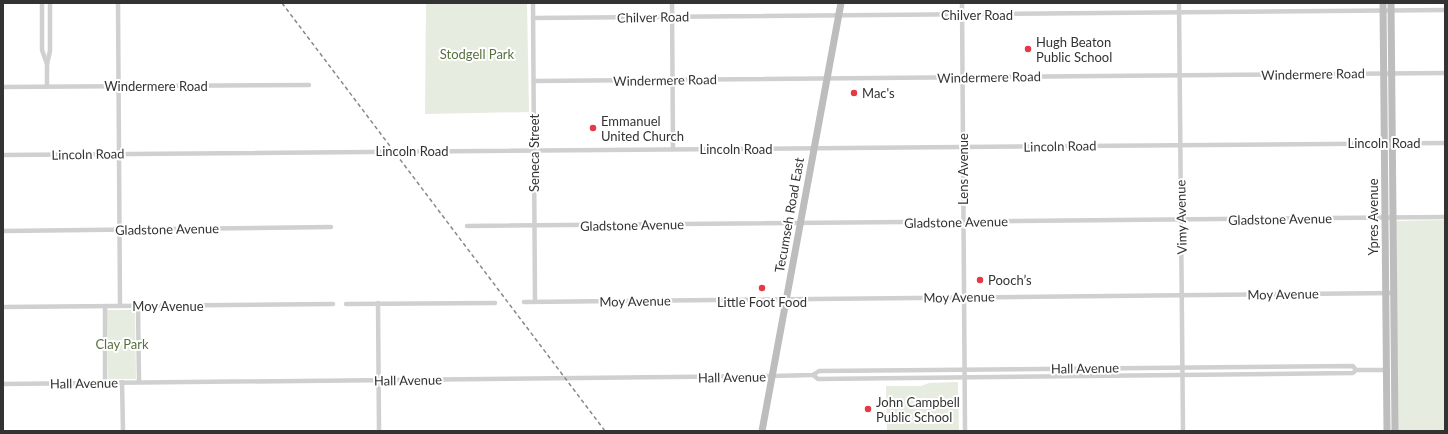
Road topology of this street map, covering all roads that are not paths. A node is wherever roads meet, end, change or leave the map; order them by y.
1 (42, 3) edge
2 (50, 3) edge
3 (118, 3) edge
4 (533, 3) edge
5 (672, 3) edge
6 (841, 3) edge
7 (962, 3) edge
8 (1179, 3) edge
9 (1382, 3) edge
10 (1391, 3) edge
11 (1445, 10) edge
12 (1383, 11) junction
13 (1391, 11) junction
14 (1179, 13) junction
15 (962, 15) junction
16 (838, 16) junction
17 (672, 17) junction
18 (533, 18) junction
19 (47, 64) junction
20 (1384, 73) junction
21 (1392, 73) junction
22 (1445, 73) edge
23 (1180, 75) junction
24 (963, 77) junction
25 (827, 78) junction
26 (673, 80) junction
27 (534, 81) junction
28 (309, 85) dead end
29 (119, 86) junction
30 (3, 87) edge
31 (47, 87) junction
32 (1384, 142) junction
33 (1393, 142) junction
34 (1445, 143) edge
35 (1180, 144) junction
36 (963, 147) junction
37 (814, 148) junction
38 (673, 149) junction
39 (534, 150) junction
40 (119, 154) junction
41 (3, 155) edge
42 (1445, 217) edge
43 (1385, 218) junction
44 (1393, 218) junction
45 (1181, 220) junction
46 (964, 222) junction
47 (800, 223) junction
48 (467, 226) dead end
49 (535, 226) junction
50 (331, 227) dead end
51 (120, 229) junction
52 (3, 230) edge
53 (1386, 293) junction
54 (1394, 293) junction
55 (1182, 295) junction
56 (964, 297) junction
57 (786, 300) junction
58 (524, 302) dead end
59 (535, 302) junction
60 (378, 303) junction
61 (495, 303) dead end
62 (333, 304) dead end
63 (346, 304) dead end
64 (105, 306) junction
65 (120, 306) junction
66 (138, 306) junction
67 (3, 307) edge
68 (1182, 367) junction
69 (965, 369) junction
70 (1356, 370) junction
71 (1386, 370) junction
72 (1394, 370) junction
73 (813, 375) junction
74 (1183, 375) junction
75 (772, 376) junction
76 (965, 378) junction
77 (378, 380) junction
78 (122, 382) junction
79 (139, 382) junction
80 (105, 383) junction
81 (3, 384) edge
82 (123, 431) edge
83 (379, 431) edge
84 (762, 431) edge
85 (965, 431) edge
86 (1183, 431) edge
87 (1387, 431) edge
88 (1395, 431) edge

1 - 19 street
2 - 19 street
3 - 29 street
4 - 18 street, Seneca Street
5 - 17 street
6 - 16 main road, Tecumseh Road East
7 - 15 street, Lens Avenue
8 - 14 street, Vimy Avenue
9 - 12 main road, Ypres Avenue
10 - 13 main road, Ypres Avenue
11 - 13 street, Chilver Road
12 - 13 street, Chilver Road
12 - 14 street, Chilver Road
12 - 20 main road, Ypres Avenue
13 - 21 main road, Ypres Avenue
14 - 15 street, Chilver Road
14 - 23 street, Vimy Avenue
15 - 16 street, Chilver Road
15 - 24 street, Lens Avenue
16 - 17 street, Chilver Road
16 - 25 main road, Tecumseh Road East
17 - 18 street, Chilver Road
17 - 26 street
18 - 27 street, Seneca Street
19 - 31 street
20 - 21 street, Windermere Road
20 - 23 street, Windermere Road
20 - 32 main road, Ypres Avenue
21 - 22 street, Windermere Road
21 - 33 main road, Ypres Avenue
23 - 24 street, Windermere Road
23 - 35 street, Vimy Avenue
24 - 25 street, Windermere Road
24 - 36 street, Lens Avenue
25 - 26 street, Windermere Road
25 - 37 main road, Tecumseh Road East
26 - 27 street, Windermere Road
26 - 38 street
27 - 39 street, Seneca Street
28 - 29 street, Windermere Road
29 - 31 street, Windermere Road
29 - 40 street
30 - 31 street, Windermere Road
32 - 33 street, Lincoln Road
32 - 35 street, Lincoln Road
32 - 43 main road, Ypres Avenue
33 - 34 street, Lincoln Road
33 - 44 main road, Ypres Avenue
35 - 36 street, Lincoln Road
35 - 45 street, Vimy Avenue
36 - 37 street, Lincoln Road
36 - 46 street, Lens Avenue
37 - 38 street, Lincoln Road
37 - 47 main road, Tecumseh Road East
38 - 39 street, Lincoln Road
39 - 40 street, Lincoln Road
39 - 49 street, Seneca Street
40 - 41 street, Lincoln Road
40 - 51 street
42 - 44 street, Gladstone Avenue
43 - 44 street, Gladstone Avenue
43 - 45 street, Gladstone Avenue
43 - 53 main road, Ypres Avenue
44 - 54 main road, Ypres Avenue
45 - 46 street, Gladstone Avenue
45 - 55 street, Vimy Avenue
46 - 47 street, Gladstone Avenue
46 - 56 street, Lens Avenue
47 - 49 street, Gladstone Avenue
47 - 57 main road, Tecumseh Road East
48 - 49 street, Gladstone Avenue
49 - 59 street, Seneca Street
50 - 51 street, Gladstone Avenue
51 - 52 street, Gladstone Avenue
51 - 65 street
53 - 54 street, Moy Avenue
53 - 55 street, Moy Avenue
53 - 71 main road, Ypres Avenue
54 - 72 main road, Ypres Avenue
55 - 56 street, Moy Avenue
55 - 68 street, Vimy Avenue
56 - 57 street, Moy Avenue
56 - 69 street, Lens Avenue
57 - 59 street, Moy Avenue
57 - 75 main road, Tecumseh Road East
58 - 59 street, Moy Avenue
60 - 61 street
60 - 63 street
60 - 77 street
62 - 66 street, Moy Avenue
64 - 65 street, Moy Avenue
64 - 67 street, Moy Avenue
64 - 80 street
65 - 66 street, Moy Avenue
66 - 79 street
68 - 69 street, Hall Avenue
68 - 70 street, Hall Avenue
68 - 74 street, Vimy Avenue
69 - 73 street, Hall Avenue
69 - 76 street, Lens Avenue
70 - 71 street, Hall Avenue
70 - 74 street, Hall Avenue
71 - 72 street, Hall Avenue
71 - 87 main road, Ypres Avenue
72 - 88 main road, Ypres Avenue
73 - 75 street, Hall Avenue
73 - 76 street, Hall Avenue
74 - 76 street, Hall Avenue
74 - 86 street, Vimy Avenue
75 - 77 street, Hall Avenue
75 - 84 main road, Tecumseh Road East
76 - 85 street, Lens Avenue
77 - 79 street, Hall Avenue
77 - 83 street
78 - 79 street, Hall Avenue
78 - 80 street, Hall Avenue
78 - 82 street
80 - 81 street, Hall Avenue

